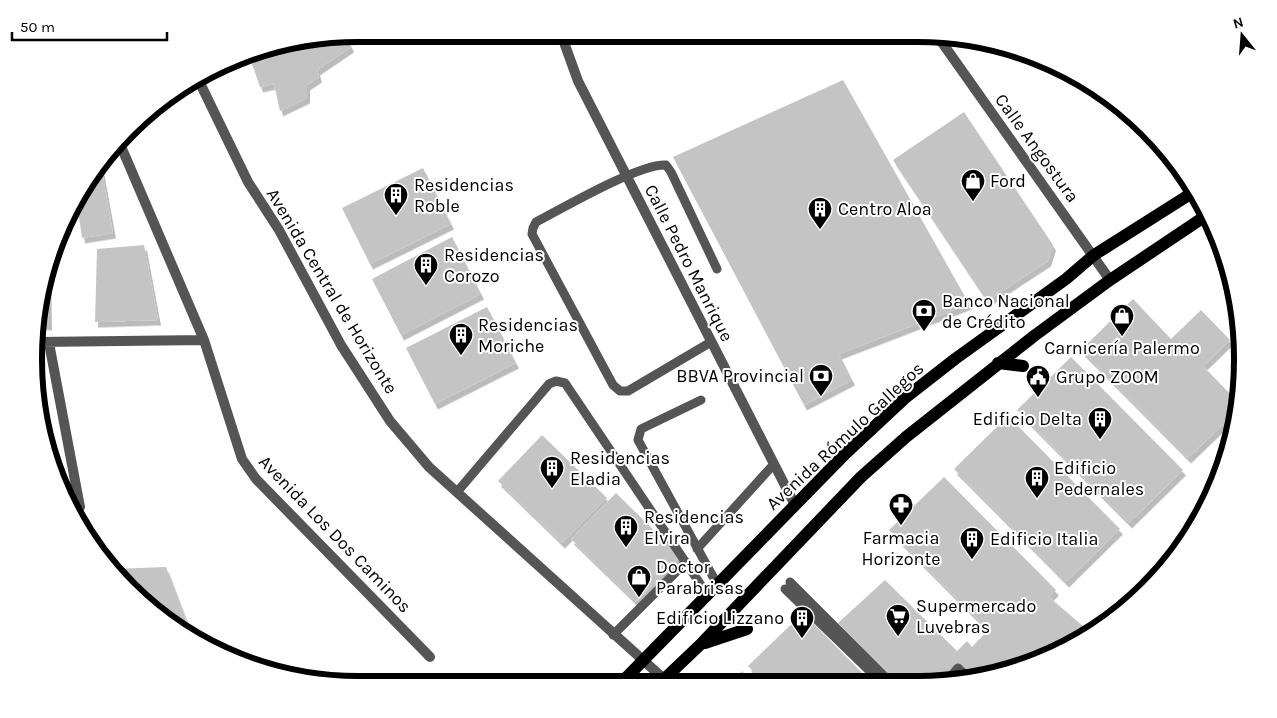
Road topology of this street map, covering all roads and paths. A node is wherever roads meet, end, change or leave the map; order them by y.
1 (564, 42) edge
2 (943, 43) edge
3 (201, 85) edge
4 (122, 149) edge
5 (627, 177) junction
6 (1188, 195) edge
7 (1202, 219) edge
8 (1094, 255) junction
9 (717, 269) dead end
10 (1110, 280) junction
11 (204, 340) junction
12 (43, 342) edge
13 (711, 342) junction
14 (49, 343) junction
15 (998, 363) junction
16 (1023, 366) dead end
17 (701, 400) dead end
18 (774, 464) junction
19 (457, 492) junction
20 (795, 505) junction
21 (80, 507) dead end
22 (698, 549) junction
23 (686, 562) junction
24 (716, 584) junction
25 (707, 594) junction
26 (747, 629) dead end
27 (613, 635) junction
28 (702, 643) junction
29 (430, 657) dead end
30 (642, 660) junction
31 (963, 672) edge
32 (953, 674) edge
33 (627, 676) edge
34 (657, 676) edge
35 (667, 676) edge
36 (875, 676) edge
37 (884, 676) edge

1 - 5 street, Calle Pedro Manrique
2 - 8 street, Calle Angostura
3 - 19 street, Avenida Central de Horizonte
4 - 11 street, Avenida Los Dos Caminos
5 - 9 lane
5 - 13 street, Calle Pedro Manrique
5 - 13 lane
6 - 8 main road, Avenida Rómulo Gallegos
7 - 10 main road
8 - 10 street, Calle Angostura
8 - 20 main road, Avenida Rómulo Gallegos
10 - 15 main road
11 - 14 street
11 - 29 street, Avenida Los Dos Caminos
12 - 14 street
13 - 18 street, Calle Pedro Manrique
14 - 21 street
15 - 16 main road
15 - 28 main road
17 - 22 lane
18 - 20 street, Calle Pedro Manrique
18 - 22 lane
19 - 23 lane
19 - 27 street, Avenida Central de Horizonte
20 - 24 main road, Avenida Rómulo Gallegos
22 - 24 lane
23 - 25 lane
23 - 27 lane
24 - 25 main road, Avenida Rómulo Gallegos
25 - 30 main road, Avenida Rómulo Gallegos
26 - 28 main road
27 - 30 street, Avenida Central de Horizonte
28 - 35 main road
30 - 33 main road, Avenida Rómulo Gallegos
30 - 34 street, Avenida Central de Horizonte
31 - 32 lane
36 - 37 lane

